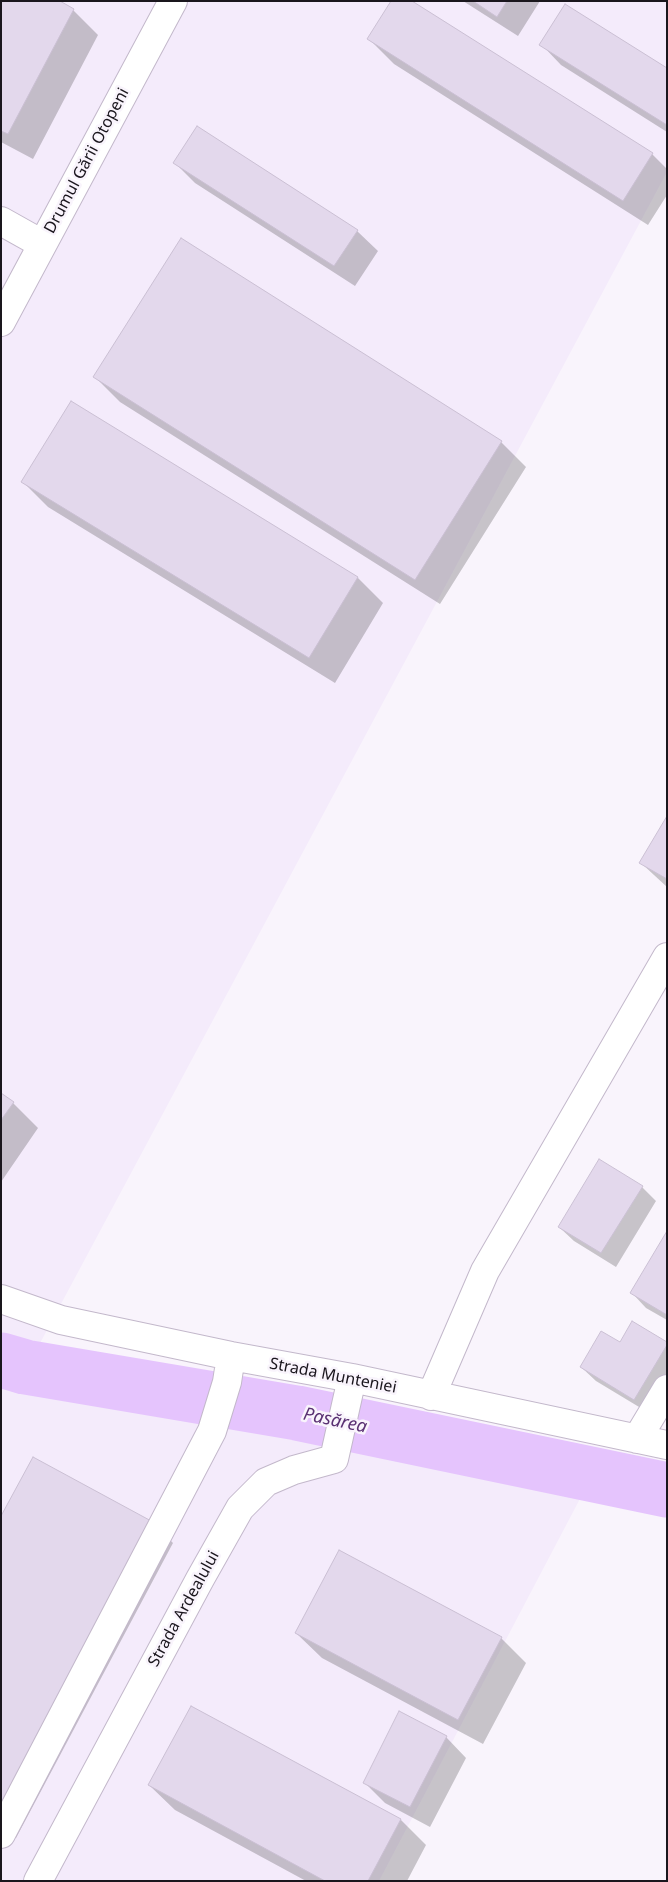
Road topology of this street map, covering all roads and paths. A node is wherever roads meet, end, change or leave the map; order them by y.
1 (173, 1) edge
2 (1, 221) edge
3 (42, 244) junction
4 (1, 322) edge
5 (667, 958) edge
6 (1, 1300) edge
7 (231, 1356) junction
8 (349, 1388) junction
9 (667, 1390) edge
10 (431, 1396) junction
11 (638, 1439) junction
12 (667, 1445) edge
13 (1, 1834) edge
14 (38, 1881) edge

1 - 3 street, Drumul Gării Otopeni
2 - 3 street
3 - 4 street, Drumul Gării Otopeni
5 - 10 street
6 - 7 street, Strada Munteniei
7 - 8 street, Strada Munteniei
7 - 13 street
8 - 10 street, Strada Munteniei
8 - 14 street, Strada Ardealului
9 - 11 street
10 - 11 street, Strada Munteniei
11 - 12 street, Strada Munteniei

